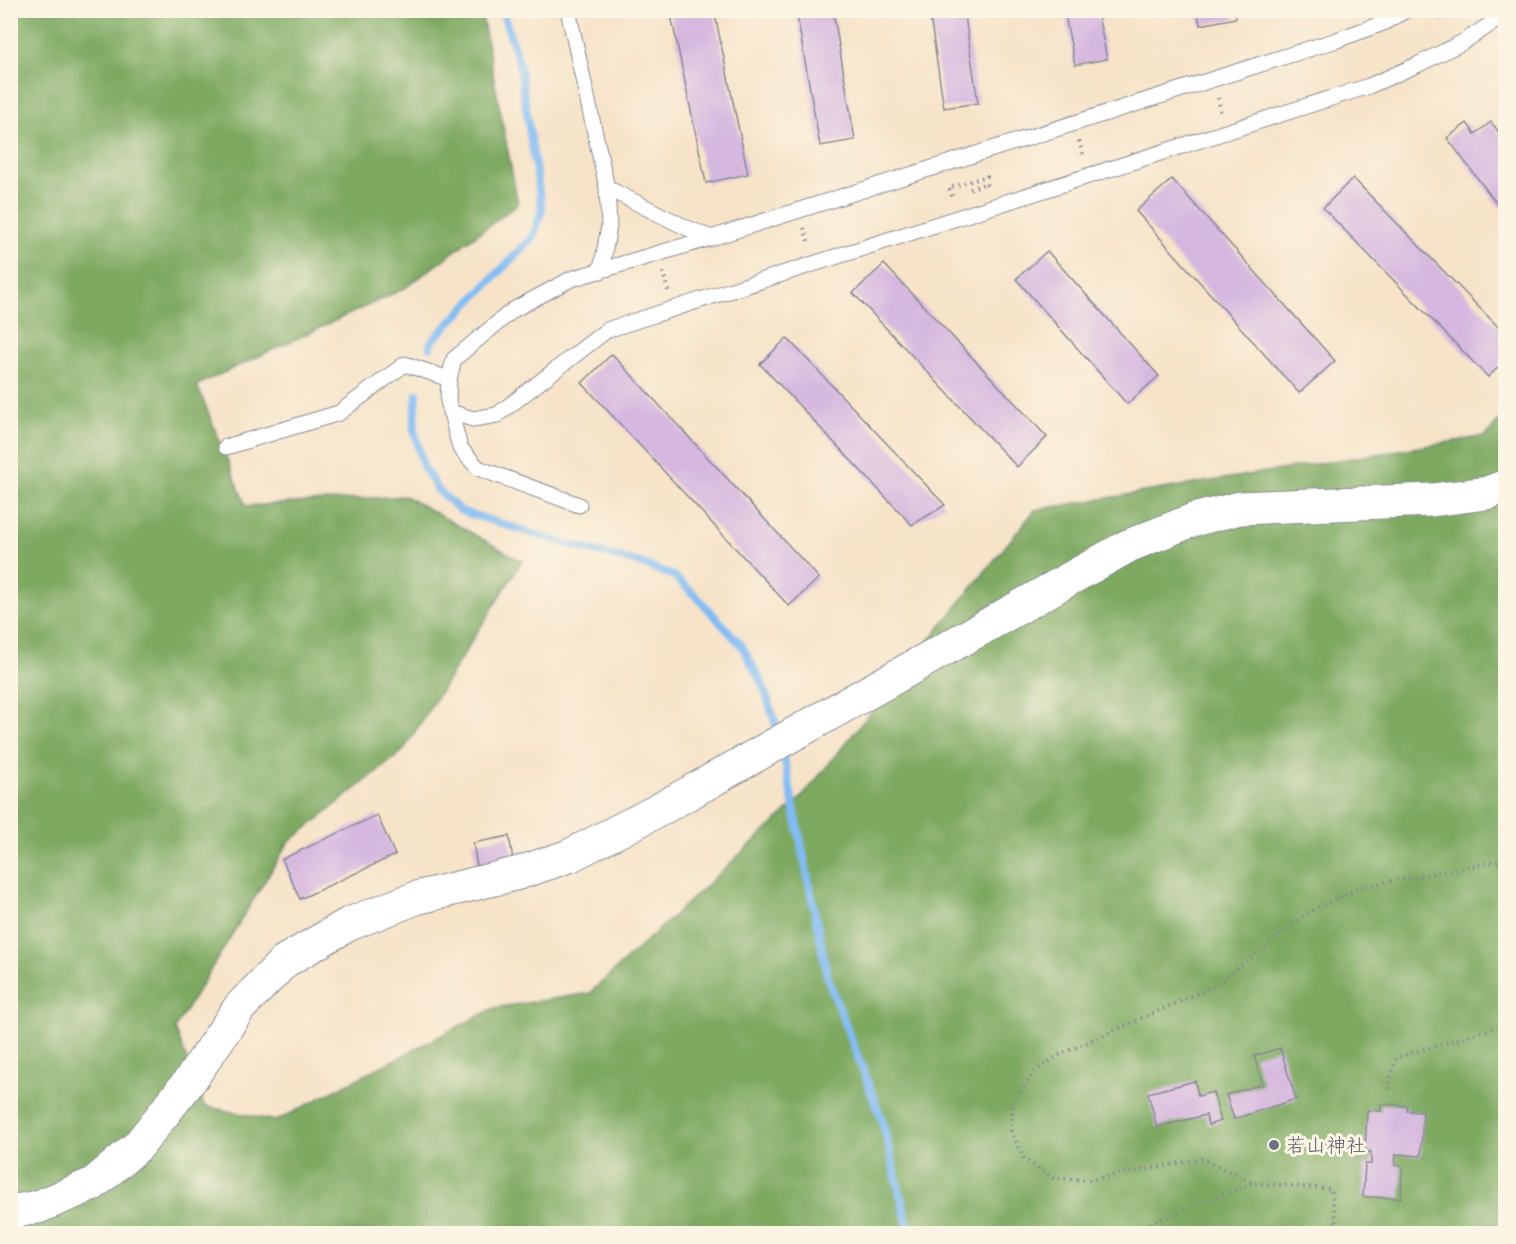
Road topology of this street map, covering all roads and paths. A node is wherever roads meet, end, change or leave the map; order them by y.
1 (568, 10) edge
2 (1406, 10) edge
3 (1444, 10) edge
4 (1456, 10) edge
5 (1506, 14) edge
6 (1213, 79) junction
7 (1074, 123) junction
8 (1225, 132) junction
9 (939, 166) junction
10 (1089, 176) junction
11 (607, 188) junction
12 (968, 190) dead end
13 (960, 193) dead end
14 (994, 206) junction
15 (799, 210) junction
16 (711, 238) junction
17 (657, 254) junction
18 (815, 263) junction
19 (601, 271) junction
20 (674, 308) junction
21 (449, 379) junction
22 (450, 412) junction
23 (226, 447) dead end
24 (1506, 486) edge
25 (579, 506) dead end
26 (1506, 860) edge
27 (1506, 1024) edge
28 (1388, 1089) dead end
29 (1254, 1183) junction
30 (10, 1212) edge
31 (1122, 1233) edge
32 (1338, 1233) edge

1 - 11 lane
2 - 6 lane
3 - 4 path
5 - 8 lane
6 - 7 lane
6 - 8 path
7 - 9 lane
7 - 10 path
8 - 10 lane
9 - 13 path
9 - 15 lane
10 - 14 lane
11 - 16 lane
11 - 19 lane
12 - 14 path
14 - 18 lane
15 - 16 lane
15 - 18 path
16 - 17 lane
17 - 19 lane
17 - 20 path
18 - 20 lane
19 - 21 lane
20 - 22 lane
21 - 22 lane
21 - 23 lane
22 - 25 lane
24 - 30 street
26 - 29 path
27 - 28 path
29 - 31 path
29 - 32 path

